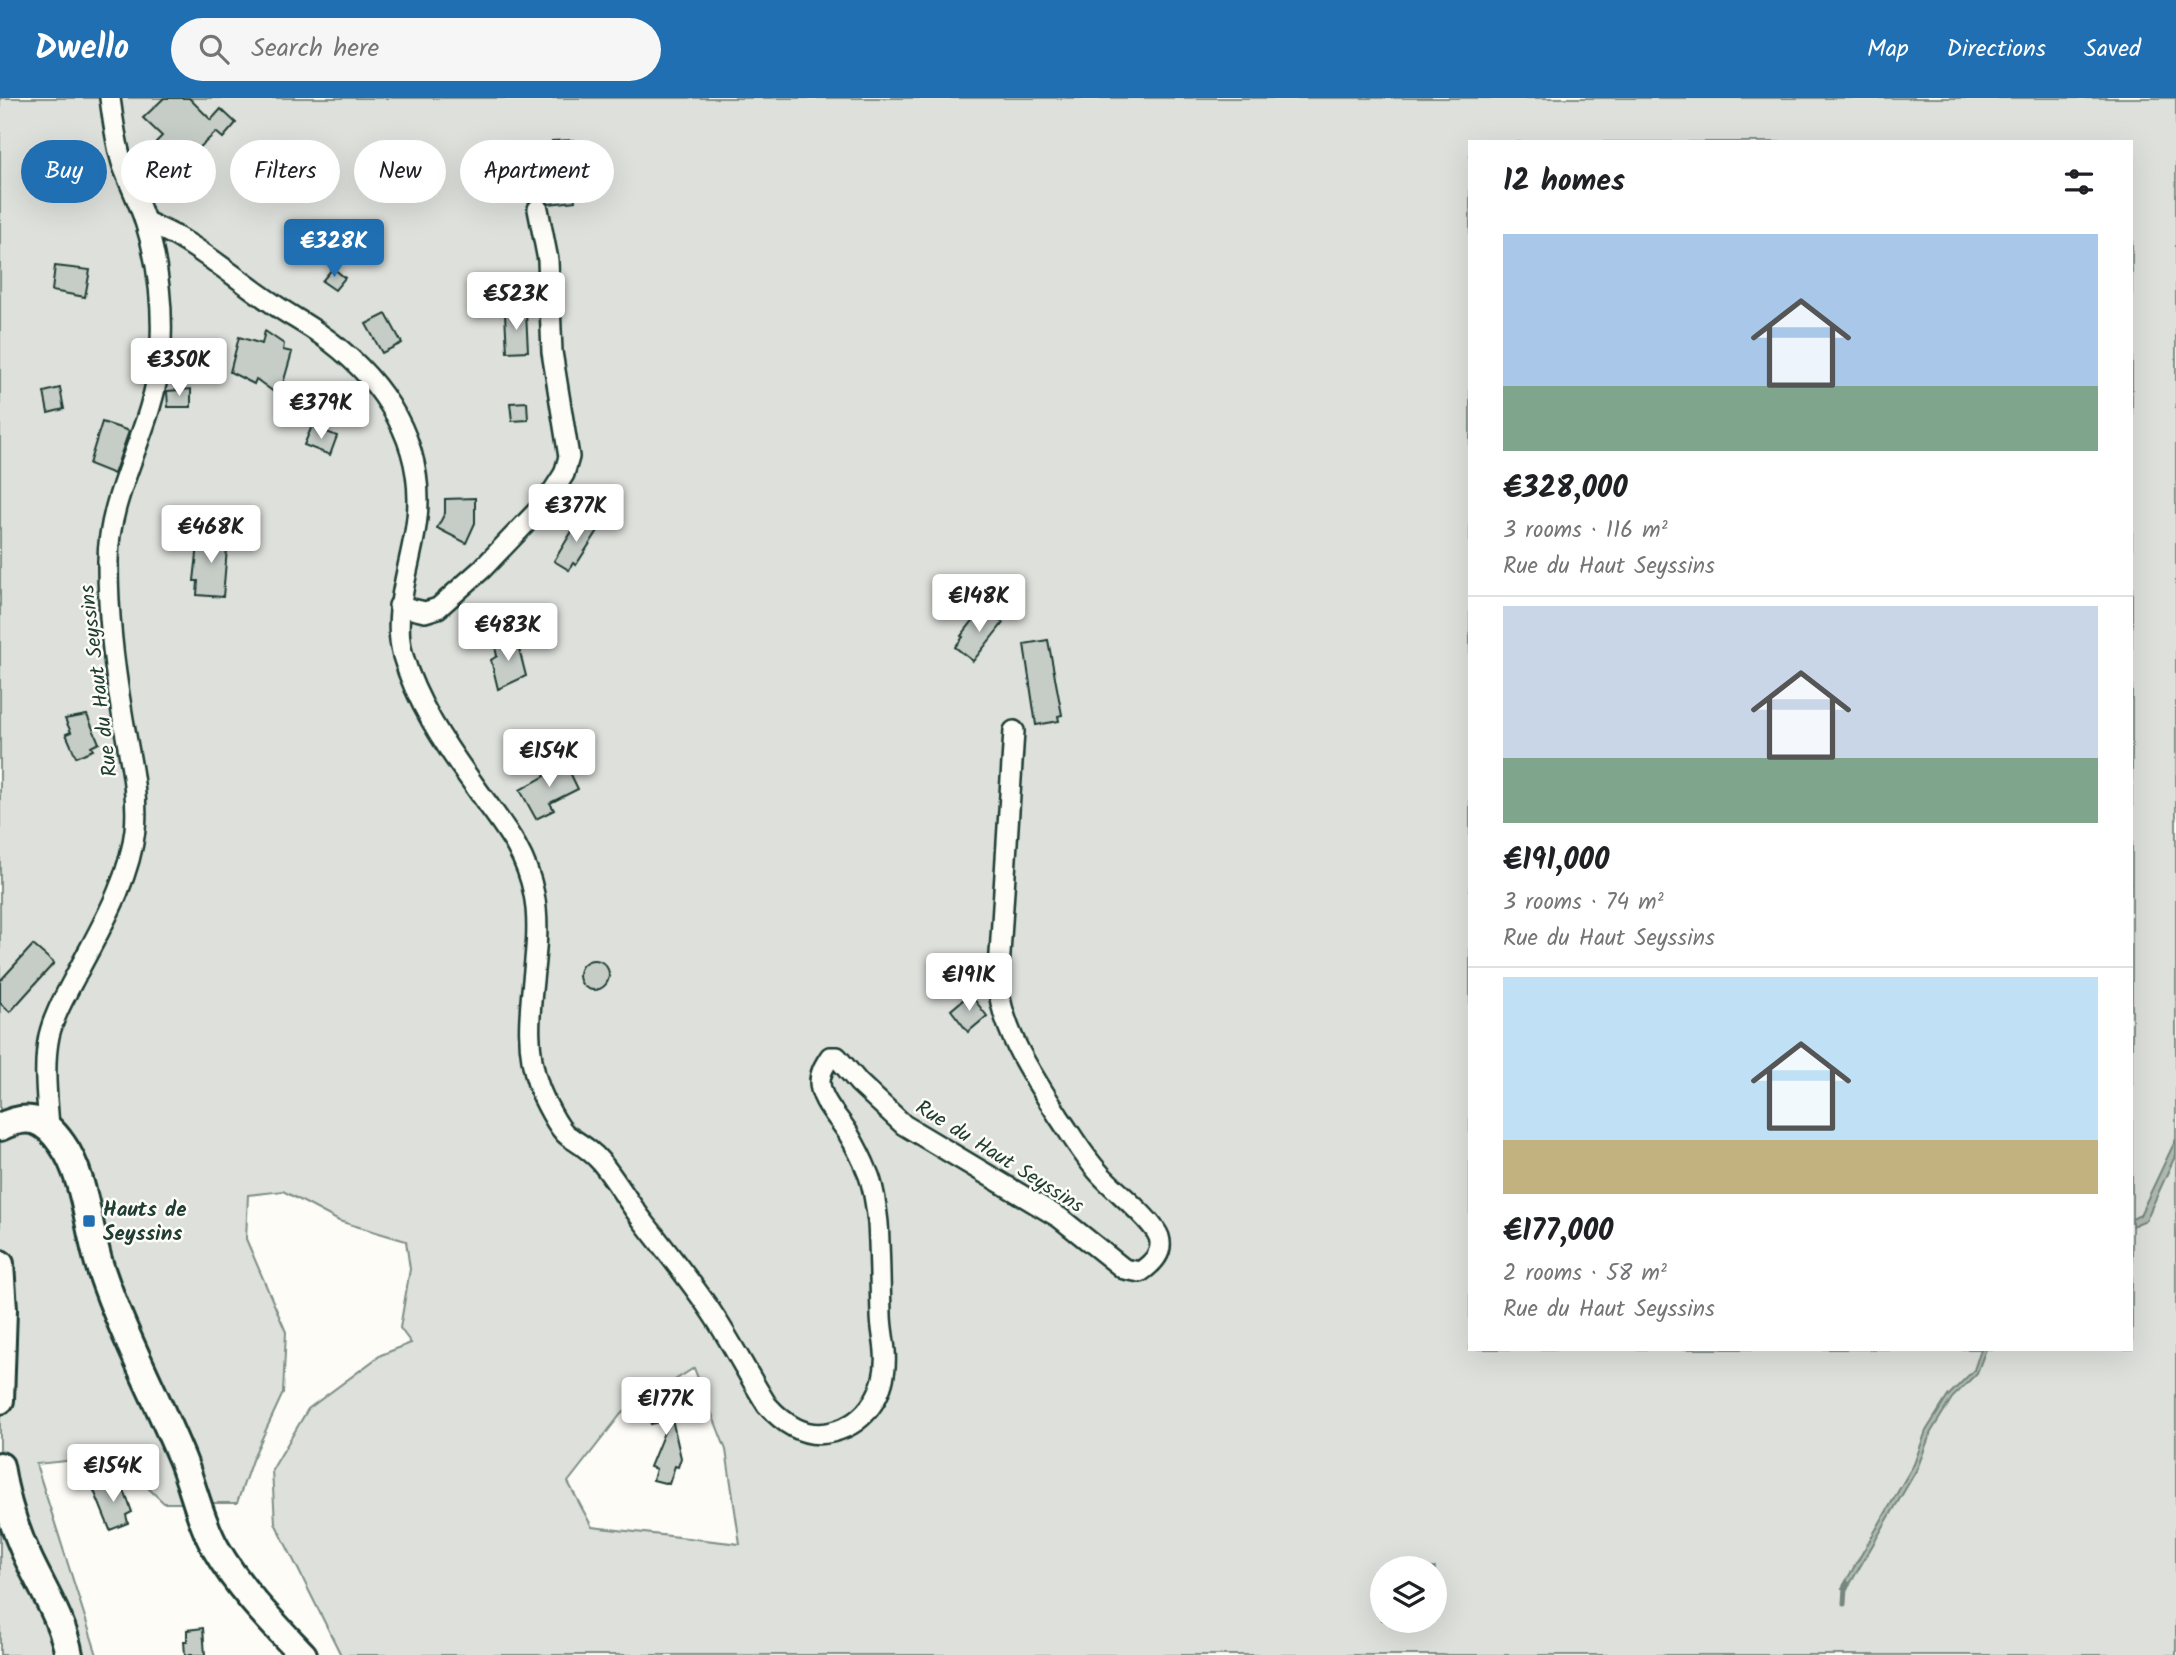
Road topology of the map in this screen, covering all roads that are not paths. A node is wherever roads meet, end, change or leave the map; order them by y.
1 (110, 98) edge
2 (538, 209) dead end
3 (145, 221) junction
4 (399, 606) junction
5 (1014, 731) dead end
6 (49, 1126) junction
7 (0, 1127) edge
8 (0, 1265) edge
9 (0, 1400) edge
10 (0, 1466) edge
11 (69, 1655) edge
12 (303, 1655) edge

1 - 3 street, Rue du Haut Seyssins
2 - 4 street
3 - 4 street
3 - 6 street, Rue du Haut Seyssins
4 - 5 street, Rue du Haut Seyssins
6 - 7 main road
6 - 12 main road
8 - 9 main road
10 - 11 main road

